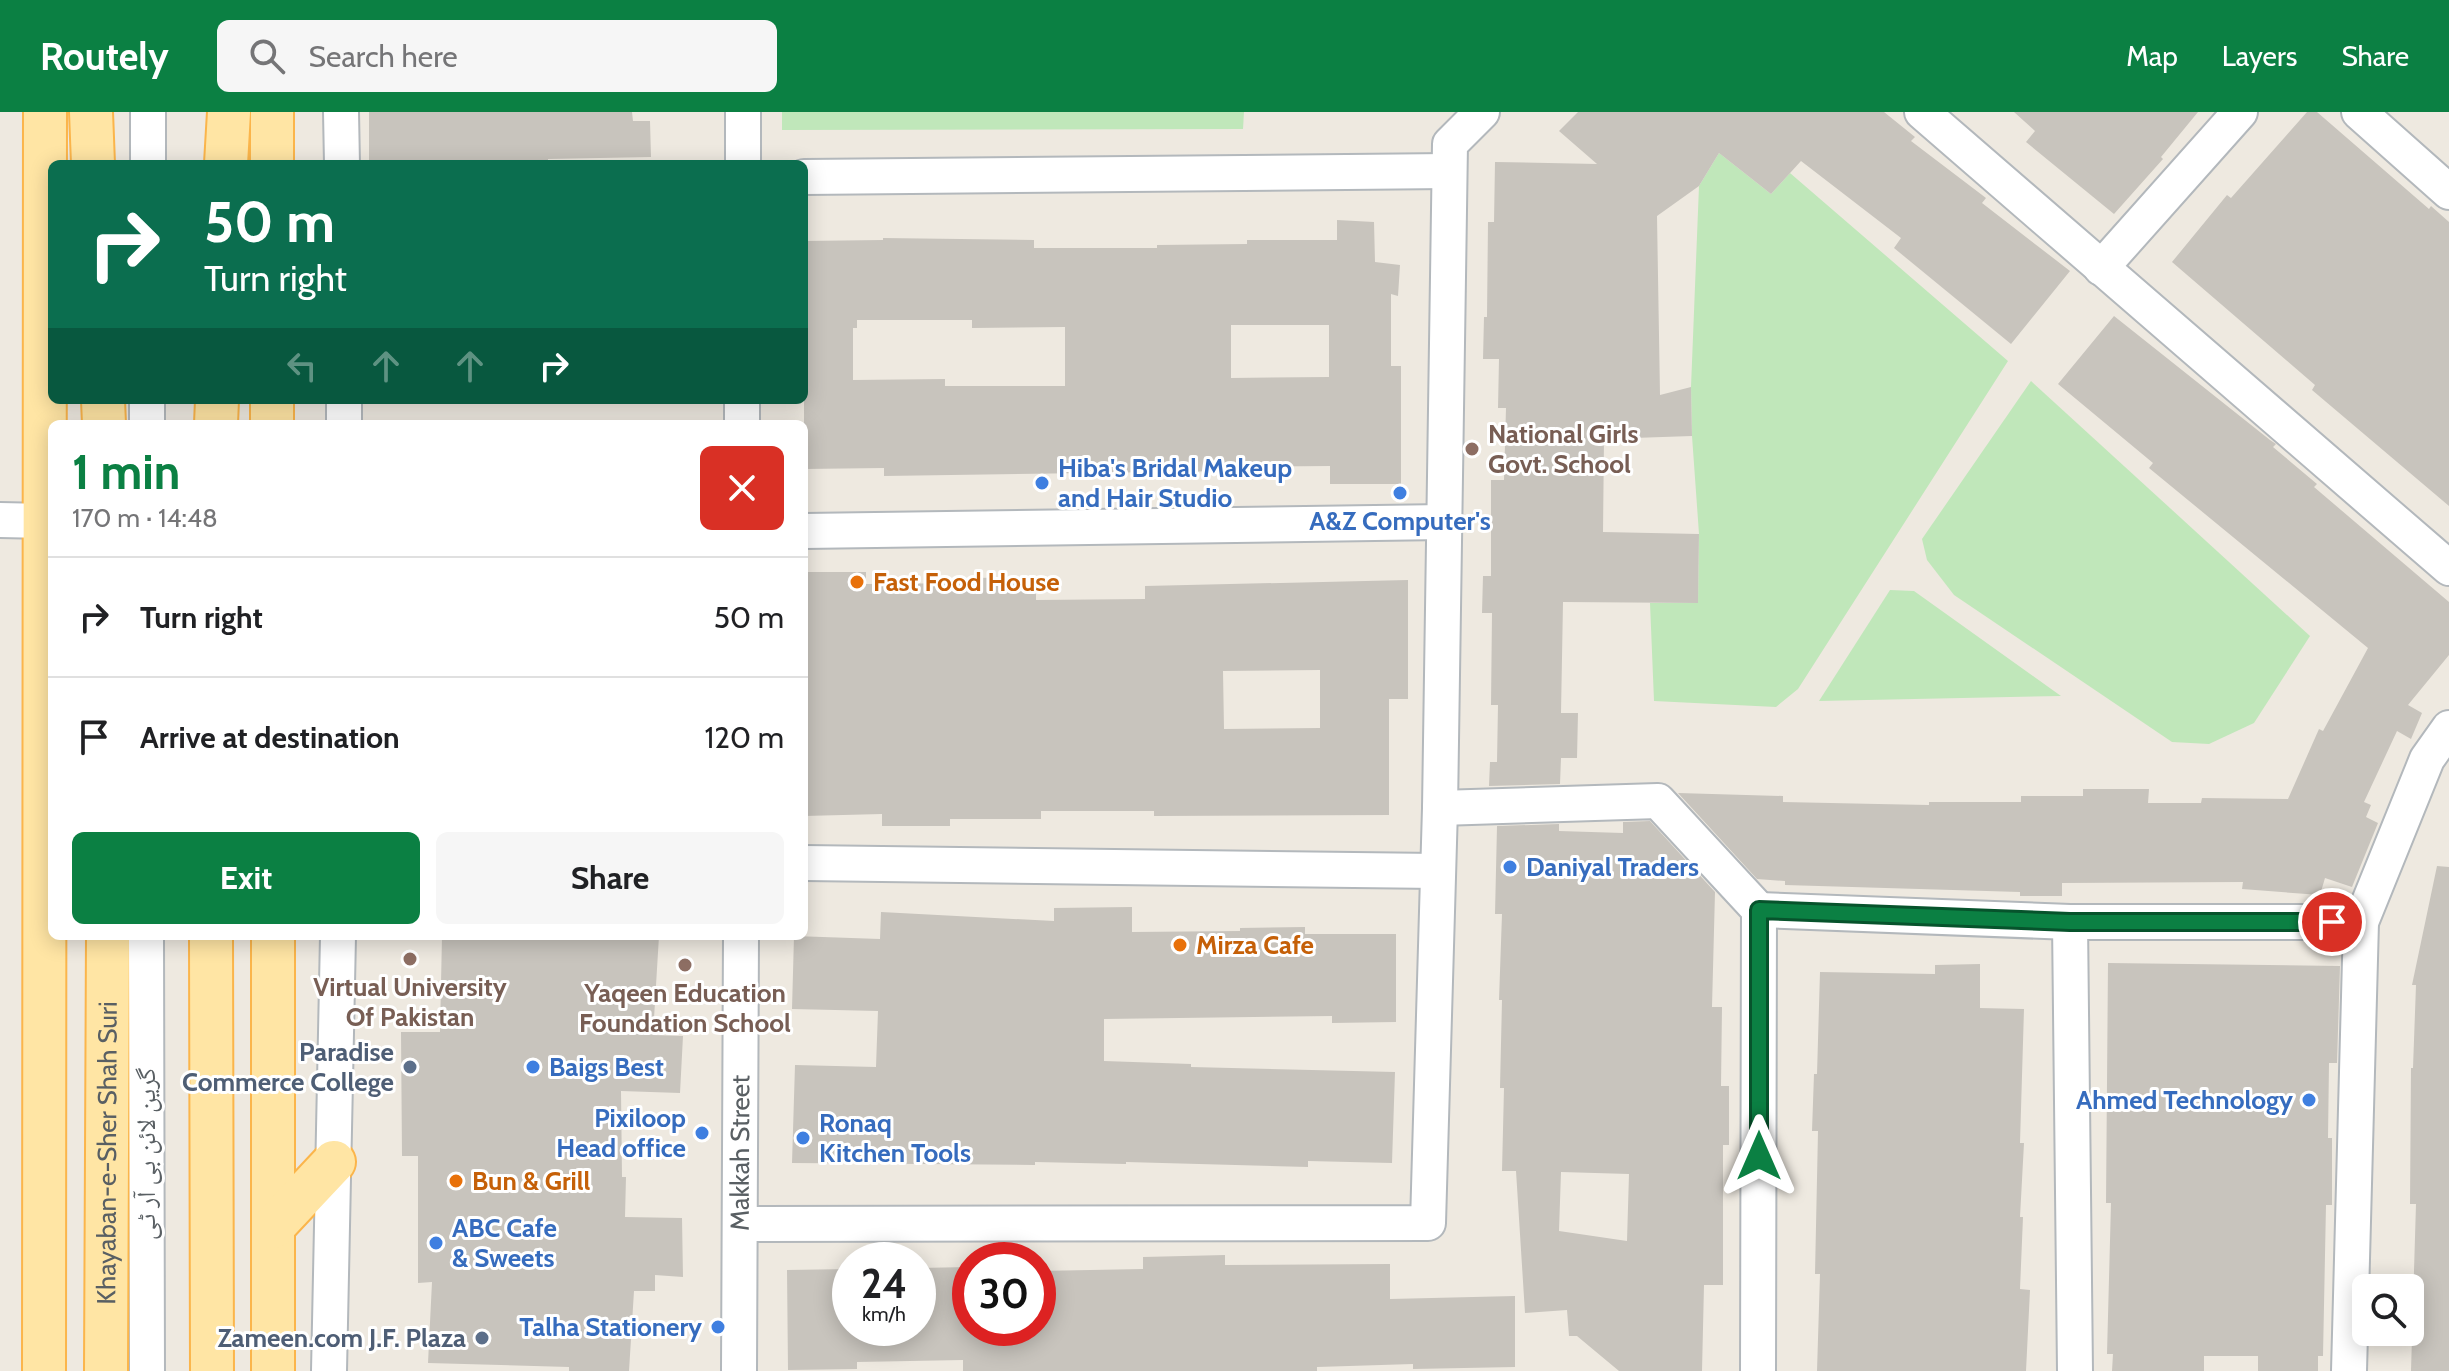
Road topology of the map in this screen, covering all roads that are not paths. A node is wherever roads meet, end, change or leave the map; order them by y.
1 (45, 112) edge
2 (91, 112) edge
3 (148, 112) edge
4 (229, 112) edge
5 (272, 112) edge
6 (341, 112) edge
7 (743, 112) edge
8 (1482, 112) edge
9 (1922, 112) edge
10 (2240, 112) edge
11 (2359, 112) edge
12 (93, 160) edge
13 (148, 160) edge
14 (226, 160) edge
15 (272, 160) edge
16 (342, 160) edge
17 (743, 160) edge
18 (1449, 171) junction
19 (808, 177) edge
20 (2449, 192) edge
21 (2101, 268) junction
22 (0, 520) edge
23 (46, 521) junction
24 (1445, 522) junction
25 (808, 531) edge
26 (2449, 568) edge
27 (2449, 728) edge
28 (1440, 808) junction
29 (808, 863) edge
30 (1438, 871) junction
31 (1759, 910) junction
32 (2070, 922) junction
33 (2361, 922) junction
34 (108, 940) edge
35 (146, 940) edge
36 (211, 940) edge
37 (273, 940) edge
38 (338, 940) edge
39 (741, 940) edge
40 (334, 1162) junction
41 (740, 1224) junction
42 (273, 1227) junction
43 (44, 1371) edge
44 (106, 1371) edge
45 (147, 1371) edge
46 (212, 1371) edge
47 (273, 1371) edge
48 (329, 1371) edge
49 (739, 1371) edge
50 (1758, 1371) edge
51 (2075, 1371) edge
52 (2349, 1371) edge

1 - 23 main road
2 - 12 main road
3 - 13 street
4 - 14 main road
5 - 15 main road
6 - 16 street
7 - 17 street
8 - 18 street
9 - 21 street
10 - 21 street
11 - 20 street
18 - 19 street
18 - 24 street
21 - 26 street
22 - 23 street
23 - 43 main road
24 - 25 street
24 - 28 street
27 - 33 street
28 - 30 street
28 - 31 street
29 - 30 street
30 - 41 street
31 - 32 street
31 - 50 street
32 - 33 street
32 - 51 street
33 - 52 street
34 - 44 main road, Khayaban-e-Sher Shah Suri
35 - 45 street, گرین لائن بی آر ٹی
36 - 46 main road
37 - 42 main road
38 - 40 street
39 - 41 street, Makkah Street
40 - 42 main road
40 - 48 street
41 - 49 street, Makkah Street
42 - 47 main road

